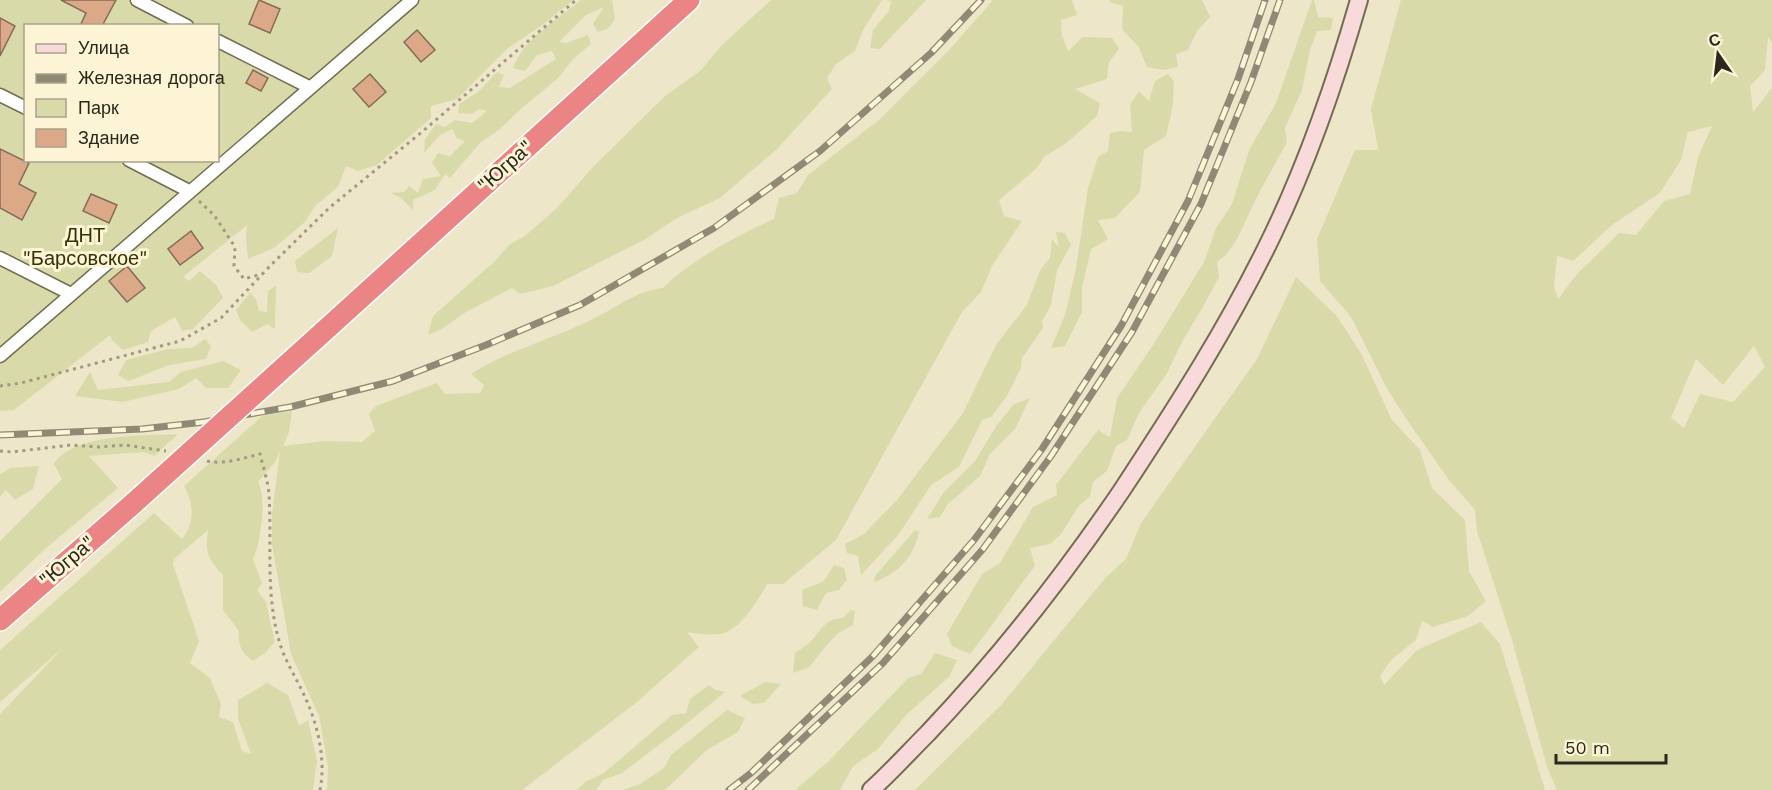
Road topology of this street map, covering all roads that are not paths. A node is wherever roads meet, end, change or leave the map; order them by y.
1 (137, 0) edge
2 (412, 0) edge
3 (689, 0) edge
4 (1359, 0) edge
5 (183, 24) edge
6 (219, 42) edge
7 (309, 87) junction
8 (0, 95) edge
9 (24, 107) edge
10 (133, 162) edge
11 (189, 191) junction
12 (0, 258) edge
13 (71, 294) junction
14 (0, 356) edge
15 (0, 620) edge
16 (871, 790) edge

1 - 5 street
2 - 7 street
3 - 15 highway, "Югра", bridge
4 - 16 main road
6 - 7 street
7 - 11 street
8 - 9 street
10 - 11 street
11 - 13 street
12 - 13 street
13 - 14 street

